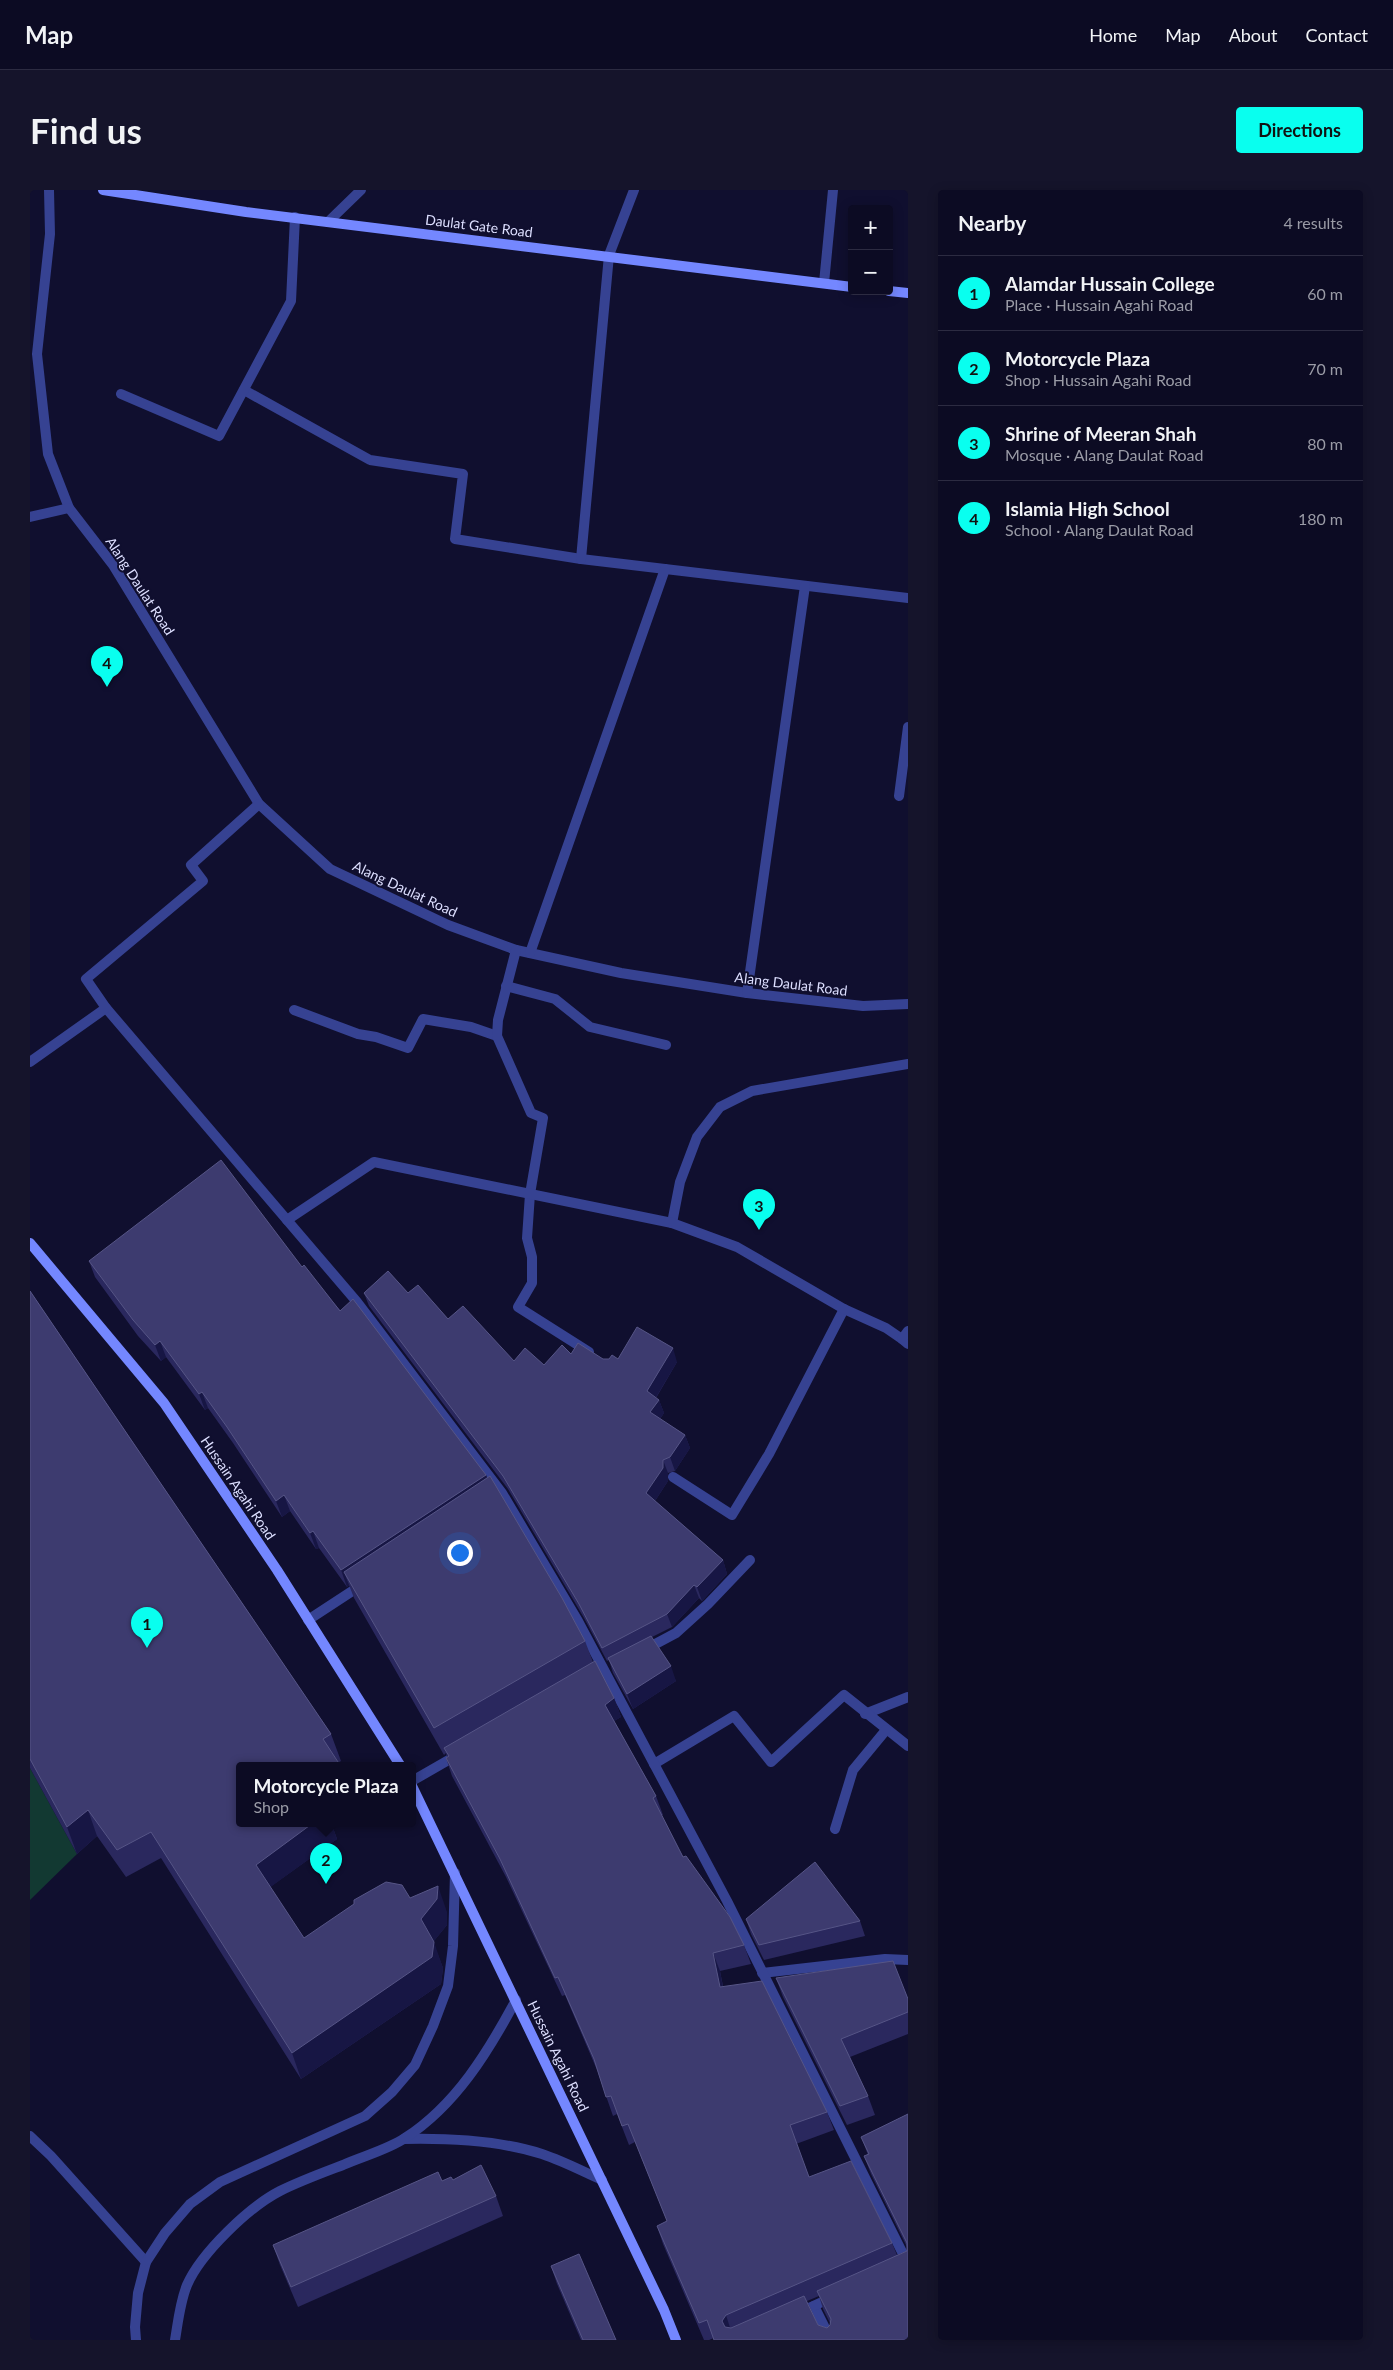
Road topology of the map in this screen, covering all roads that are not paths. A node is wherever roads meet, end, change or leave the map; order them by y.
1 (49, 190) edge
2 (103, 190) edge
3 (361, 190) edge
4 (634, 190) edge
5 (833, 190) edge
6 (295, 217) junction
7 (328, 222) junction
8 (609, 255) junction
9 (824, 283) junction
10 (848, 286) edge
11 (893, 291) edge
12 (908, 293) edge
13 (244, 390) junction
14 (121, 394) dead end
15 (69, 508) junction
16 (30, 517) edge
17 (581, 559) junction
18 (665, 569) junction
19 (805, 586) junction
20 (908, 598) edge
21 (908, 727) edge
22 (899, 796) dead end
23 (259, 804) junction
24 (516, 950) junction
25 (530, 953) junction
26 (506, 986) junction
27 (747, 993) junction
28 (908, 1004) edge
29 (106, 1008) junction
30 (294, 1010) dead end
31 (497, 1036) junction
32 (666, 1045) dead end
33 (30, 1062) edge
34 (908, 1064) edge
35 (530, 1194) junction
36 (287, 1220) junction
37 (672, 1224) junction
38 (30, 1243) edge
39 (844, 1309) junction
40 (906, 1338) edge
41 (602, 1360) edge
42 (673, 1477) dead end
43 (750, 1560) dead end
44 (373, 1578) edge
45 (308, 1620) junction
46 (636, 1654) edge
47 (908, 1697) edge
48 (865, 1714) junction
49 (886, 1730) junction
50 (908, 1746) edge
51 (471, 1747) edge
52 (398, 1762) edge
53 (654, 1764) junction
54 (416, 1779) edge
55 (416, 1794) edge
56 (835, 1829) dead end
57 (455, 1872) junction
58 (908, 1960) edge
59 (762, 1973) junction
60 (516, 2000) junction
61 (30, 2136) edge
62 (404, 2138) junction
63 (602, 2180) junction
64 (146, 2262) junction
65 (905, 2266) edge
66 (839, 2294) edge
67 (814, 2306) junction
68 (788, 2317) edge
69 (136, 2340) edge
70 (175, 2340) edge
71 (676, 2340) edge
72 (830, 2340) edge

1 - 15 street, Alang Daulat Road
2 - 6 main road, Daulat Gate Road
3 - 7 street
4 - 8 street
5 - 9 street
6 - 7 main road, Daulat Gate Road
6 - 13 street
7 - 8 main road, Daulat Gate Road
8 - 9 main road, Daulat Gate Road
8 - 17 street
9 - 10 main road, Daulat Gate Road
11 - 12 main road
13 - 14 street
13 - 17 street
15 - 16 street
15 - 23 street, Alang Daulat Road
17 - 18 street
18 - 19 street
18 - 25 street
19 - 20 street
19 - 27 street
21 - 22 street
23 - 24 street, Alang Daulat Road
23 - 29 street
24 - 25 street, Alang Daulat Road
24 - 26 street
25 - 27 street, Alang Daulat Road
26 - 31 street
26 - 32 street
27 - 28 street, Alang Daulat Road
29 - 33 street
29 - 36 street
30 - 31 street
31 - 35 street
34 - 37 street
35 - 36 street
35 - 37 street
35 - 41 street
36 - 53 street
37 - 39 street
38 - 45 main road, Hussain Agahi Road
39 - 40 street
39 - 42 street
43 - 46 street
44 - 45 street
45 - 52 main road, Hussain Agahi Road
47 - 48 street
48 - 49 street
48 - 53 street
49 - 50 street
49 - 56 street
51 - 54 street
53 - 59 street
55 - 57 main road, Hussain Agahi Road
57 - 60 main road, Hussain Agahi Road
57 - 64 street
58 - 59 street
59 - 65 street
60 - 62 street
60 - 63 main road, Hussain Agahi Road
61 - 64 street
62 - 63 street
62 - 70 street
63 - 71 main road, Hussain Agahi Road
64 - 69 street
66 - 67 street
67 - 68 street
67 - 72 street

